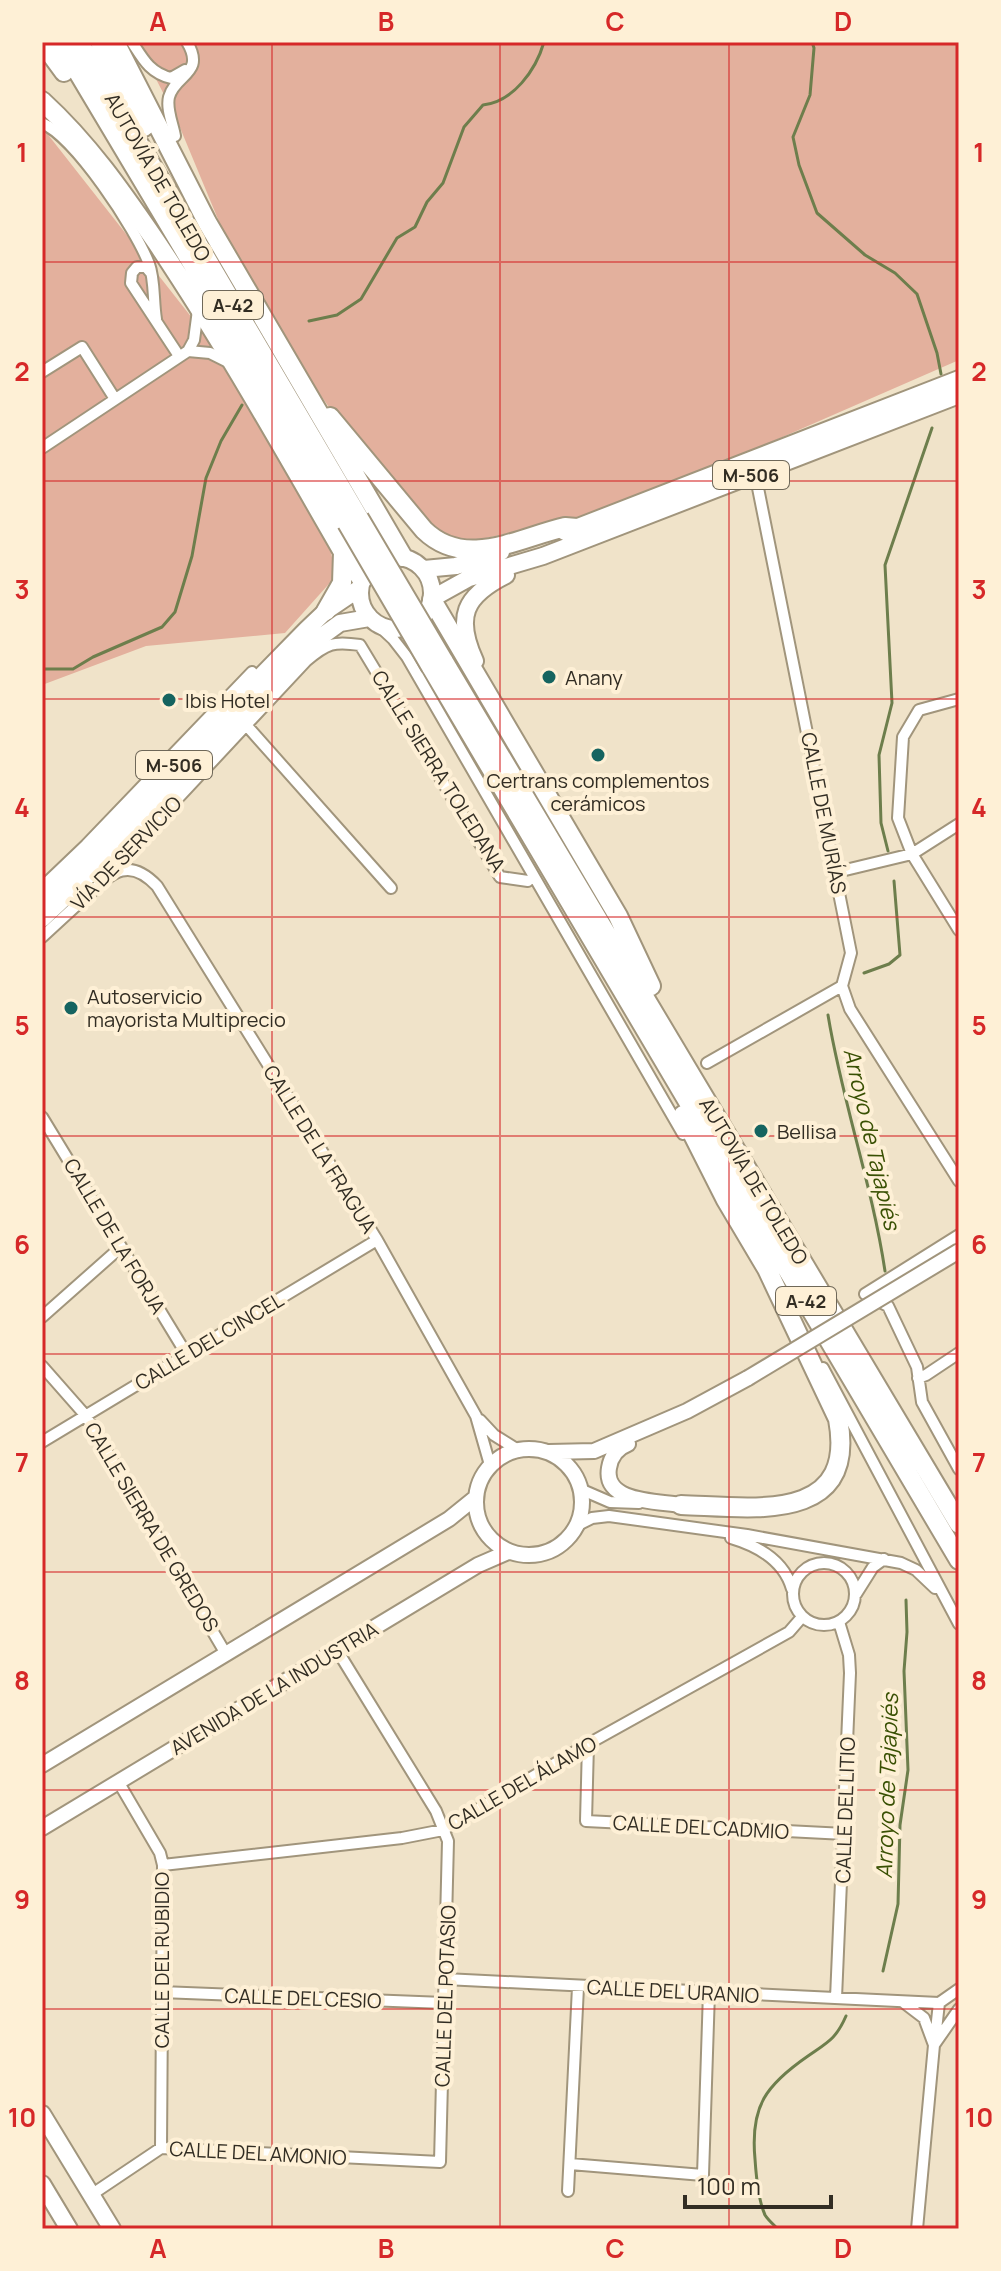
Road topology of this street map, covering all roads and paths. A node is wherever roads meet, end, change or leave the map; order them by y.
1 (42, 42) edge
2 (60, 42) edge
3 (79, 42) edge
4 (100, 42) edge
5 (115, 42) edge
6 (129, 42) edge
7 (187, 42) edge
8 (193, 59) junction
9 (108, 92) junction
10 (42, 101) edge
11 (42, 110) edge
12 (64, 120) junction
13 (42, 123) edge
14 (114, 136) junction
15 (175, 136) junction
16 (193, 220) junction
17 (224, 249) junction
18 (151, 273) junction
19 (198, 304) junction
20 (156, 319) junction
21 (184, 354) junction
22 (233, 364) junction
23 (42, 372) edge
24 (294, 373) junction
25 (959, 379) edge
26 (959, 395) edge
27 (115, 399) junction
28 (42, 447) edge
29 (758, 488) dead end
30 (357, 518) junction
31 (577, 528) junction
32 (343, 552) junction
33 (543, 556) junction
34 (403, 557) junction
35 (424, 569) junction
36 (361, 584) junction
37 (432, 599) junction
38 (326, 611) junction
39 (373, 622) junction
40 (360, 645) joint
41 (305, 657) junction
42 (441, 660) junction
43 (252, 672) dead end
44 (959, 699) edge
45 (491, 704) junction
46 (247, 726) junction
47 (959, 824) edge
48 (912, 854) junction
49 (837, 872) junction
50 (528, 881) dead end
51 (42, 887) edge
52 (391, 888) dead end
53 (42, 900) edge
54 (76, 906) junction
55 (42, 919) edge
56 (959, 930) edge
57 (42, 937) edge
58 (842, 986) junction
59 (653, 1043) junction
60 (674, 1044) junction
61 (707, 1063) dead end
62 (42, 1117) edge
63 (959, 1181) edge
64 (726, 1200) junction
65 (959, 1235) edge
66 (377, 1240) junction
67 (121, 1247) junction
68 (959, 1251) edge
69 (767, 1269) junction
70 (42, 1317) edge
71 (959, 1353) edge
72 (187, 1355) junction
73 (42, 1366) edge
74 (918, 1378) junction
75 (687, 1411) junction
76 (86, 1416) junction
77 (476, 1416) junction
78 (42, 1442) edge
79 (518, 1450) junction
80 (594, 1451) junction
81 (548, 1452) junction
82 (490, 1465) junction
83 (959, 1469) edge
84 (579, 1485) junction
85 (475, 1498) junction
86 (681, 1505) junction
87 (959, 1524) edge
88 (576, 1526) junction
89 (706, 1531) junction
90 (508, 1552) junction
91 (884, 1559) junction
92 (959, 1560) edge
93 (792, 1591) junction
94 (941, 1593) junction
95 (856, 1594) junction
96 (802, 1617) junction
97 (839, 1622) junction
98 (959, 1624) edge
99 (337, 1650) junction
100 (226, 1654) junction
101 (588, 1744) junction
102 (42, 1765) edge
103 (119, 1783) junction
104 (42, 1828) edge
105 (443, 1830) junction
106 (845, 1834) junction
107 (163, 1865) junction
108 (445, 1979) junction
109 (578, 1987) junction
110 (959, 1989) edge
111 (161, 1992) junction
112 (709, 1992) junction
113 (836, 1998) junction
114 (901, 2001) junction
115 (444, 2003) junction
116 (939, 2003) junction
117 (959, 2009) edge
118 (934, 2045) junction
119 (42, 2114) edge
120 (161, 2148) junction
121 (440, 2162) joint
122 (570, 2164) junction
123 (42, 2184) edge
124 (568, 2191) dead end
125 (91, 2195) junction
126 (69, 2229) edge
127 (112, 2229) edge
128 (917, 2229) edge

1 - 14 highway
2 - 14 highway, AUTOVÍA DE TOLEDO / A-42
3 - 9 highway, AUTOVÍA DE TOLEDO / A-42
4 - 16 highway
5 - 17 highway
6 - 8 street
6 - 15 highway
7 - 8 street
8 - 15 street
9 - 16 highway
9 - 30 highway, AUTOVÍA DE TOLEDO / A-42
10 - 12 highway
11 - 12 street
12 - 19 highway
13 - 18 street
14 - 30 highway, AUTOVÍA DE TOLEDO / A-42
15 - 17 highway
16 - 30 highway
17 - 24 highway
18 - 20 street
18 - 20 street
19 - 21 street
19 - 22 highway
20 - 21 street
21 - 22 street
21 - 27 street
22 - 32 highway
23 - 27 street
24 - 31 highway
24 - 34 highway
25 - 31 main road, M-506
26 - 33 main road, M-506
27 - 28 street
29 - 49 street, CALLE DE MURÍAS
30 - 42 highway, A-42, bridge
31 - 35 main road, M-506
32 - 36 highway
32 - 38 highway
33 - 37 main road, M-506
33 - 45 main road
34 - 35 main road
34 - 36 main road, M-506
35 - 37 main road
36 - 38 main road, M-506
36 - 39 main road
37 - 39 main road, M-506
37 - 45 highway
38 - 53 main road, M-506
39 - 41 main road, M-506
39 - 64 street
40 - 41 street, VÍA DE SERVICIO
40 - 50 street, CALLE SIERRA TOLEDANA
41 - 46 street, VÍA DE SERVICIO
41 - 55 main road, M-506
42 - 59 highway, A-42
42 - 60 highway, A-42
43 - 51 street, VÍA DE SERVICIO
44 - 48 street
45 - 60 highway
46 - 52 street
46 - 54 street, VÍA DE SERVICIO
47 - 48 street
48 - 49 street
48 - 56 street
49 - 58 street, CALLE DE MURÍAS
54 - 57 street, VÍA DE SERVICIO
54 - 66 street, CALLE DE LA FRAGUA
58 - 61 street
58 - 63 street
59 - 64 highway
59 - 92 highway, A-42
60 - 87 highway, AUTOVÍA DE TOLEDO / A-42
62 - 67 street, CALLE DE LA FORJA
64 - 69 highway
65 - 74 street
66 - 72 street, CALLE DEL CINCEL
66 - 77 street, CALLE DE LA FRAGUA
67 - 70 street
67 - 72 street, CALLE DE LA FORJA
68 - 75 street, bridge
69 - 86 highway
69 - 94 street
71 - 74 street
72 - 76 street, CALLE DEL CINCEL
73 - 76 street, CALLE SIERRA DE GREDOS
74 - 83 street
75 - 80 street
75 - 86 street
76 - 78 street, CALLE DEL CINCEL
76 - 100 street, CALLE SIERRA DE GREDOS
77 - 79 street, CALLE DE LA FRAGUA
77 - 82 street, CALLE DE LA FRAGUA
79 - 81 street
79 - 82 street
80 - 81 street
80 - 84 street
81 - 84 street
82 - 85 street
84 - 86 street
84 - 88 street
85 - 90 street
85 - 100 street
88 - 89 street
88 - 90 street
89 - 91 street
89 - 93 street
90 - 99 street, AVENIDA DE LA INDUSTRIA
91 - 94 street
91 - 95 street
93 - 95 street
93 - 96 street
94 - 98 street
95 - 97 street
96 - 97 street
96 - 101 street, CALLE DEL ÁLAMO
97 - 106 street, CALLE DEL LITIO
99 - 103 street, AVENIDA DE LA INDUSTRIA
99 - 105 street, CALLE DEL POTASIO
100 - 102 street
101 - 105 street, CALLE DEL ÁLAMO
101 - 106 street, CALLE DEL CADMIO
103 - 104 street, AVENIDA DE LA INDUSTRIA
103 - 107 street, CALLE DEL RUBIDIO
105 - 107 street, CALLE DEL ÁLAMO
105 - 108 street, CALLE DEL POTASIO
106 - 113 street, CALLE DEL LITIO
107 - 111 street, CALLE DEL RUBIDIO
108 - 109 street, CALLE DEL URANIO
108 - 115 street, CALLE DEL POTASIO
109 - 112 street, CALLE DEL URANIO
109 - 122 street
110 - 116 street
111 - 115 street, CALLE DEL CESIO
111 - 120 street, CALLE DEL RUBIDIO
112 - 113 street, CALLE DEL URANIO
112 - 122 street
113 - 114 street, CALLE DEL URANIO
114 - 116 street, CALLE DEL URANIO
114 - 118 street
115 - 121 street, CALLE DEL POTASIO
116 - 118 street
117 - 118 street
118 - 128 street
119 - 125 main road
120 - 121 street, CALLE DEL AMONIO
120 - 125 street, CALLE DEL AMONIO
122 - 124 street
123 - 126 main road
125 - 127 main road

